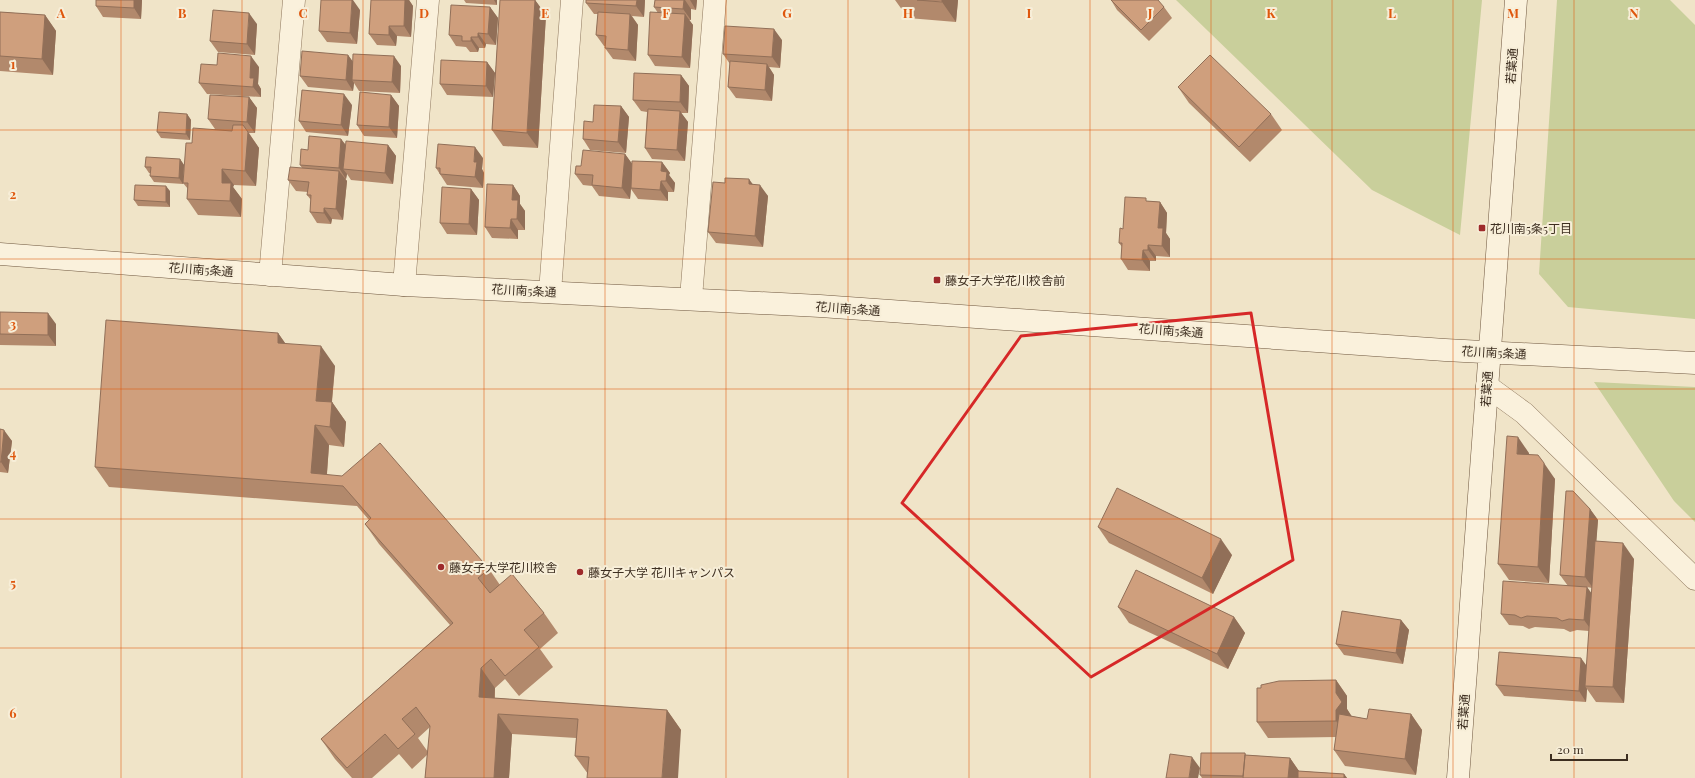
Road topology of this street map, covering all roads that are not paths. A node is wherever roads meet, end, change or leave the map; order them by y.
1 (294, 0) edge
2 (428, 0) edge
3 (572, 0) edge
4 (715, 0) edge
5 (1516, 0) edge
6 (0, 254) edge
7 (270, 274) junction
8 (404, 285) junction
9 (550, 292) junction
10 (691, 298) junction
11 (1490, 352) junction
12 (1695, 363) edge
13 (1487, 386) junction
14 (1695, 579) edge
15 (1458, 778) edge

1 - 7 street
2 - 8 street
3 - 9 street
4 - 10 street
5 - 11 street, 若葉通
6 - 7 street, 花川南5条通
7 - 8 street, 花川南5条通
8 - 9 street, 花川南5条通
9 - 10 street, 花川南5条通
10 - 11 street, 花川南5条通
11 - 12 street, 花川南5条通
11 - 13 street, 若葉通
13 - 14 street
13 - 15 street, 若葉通

